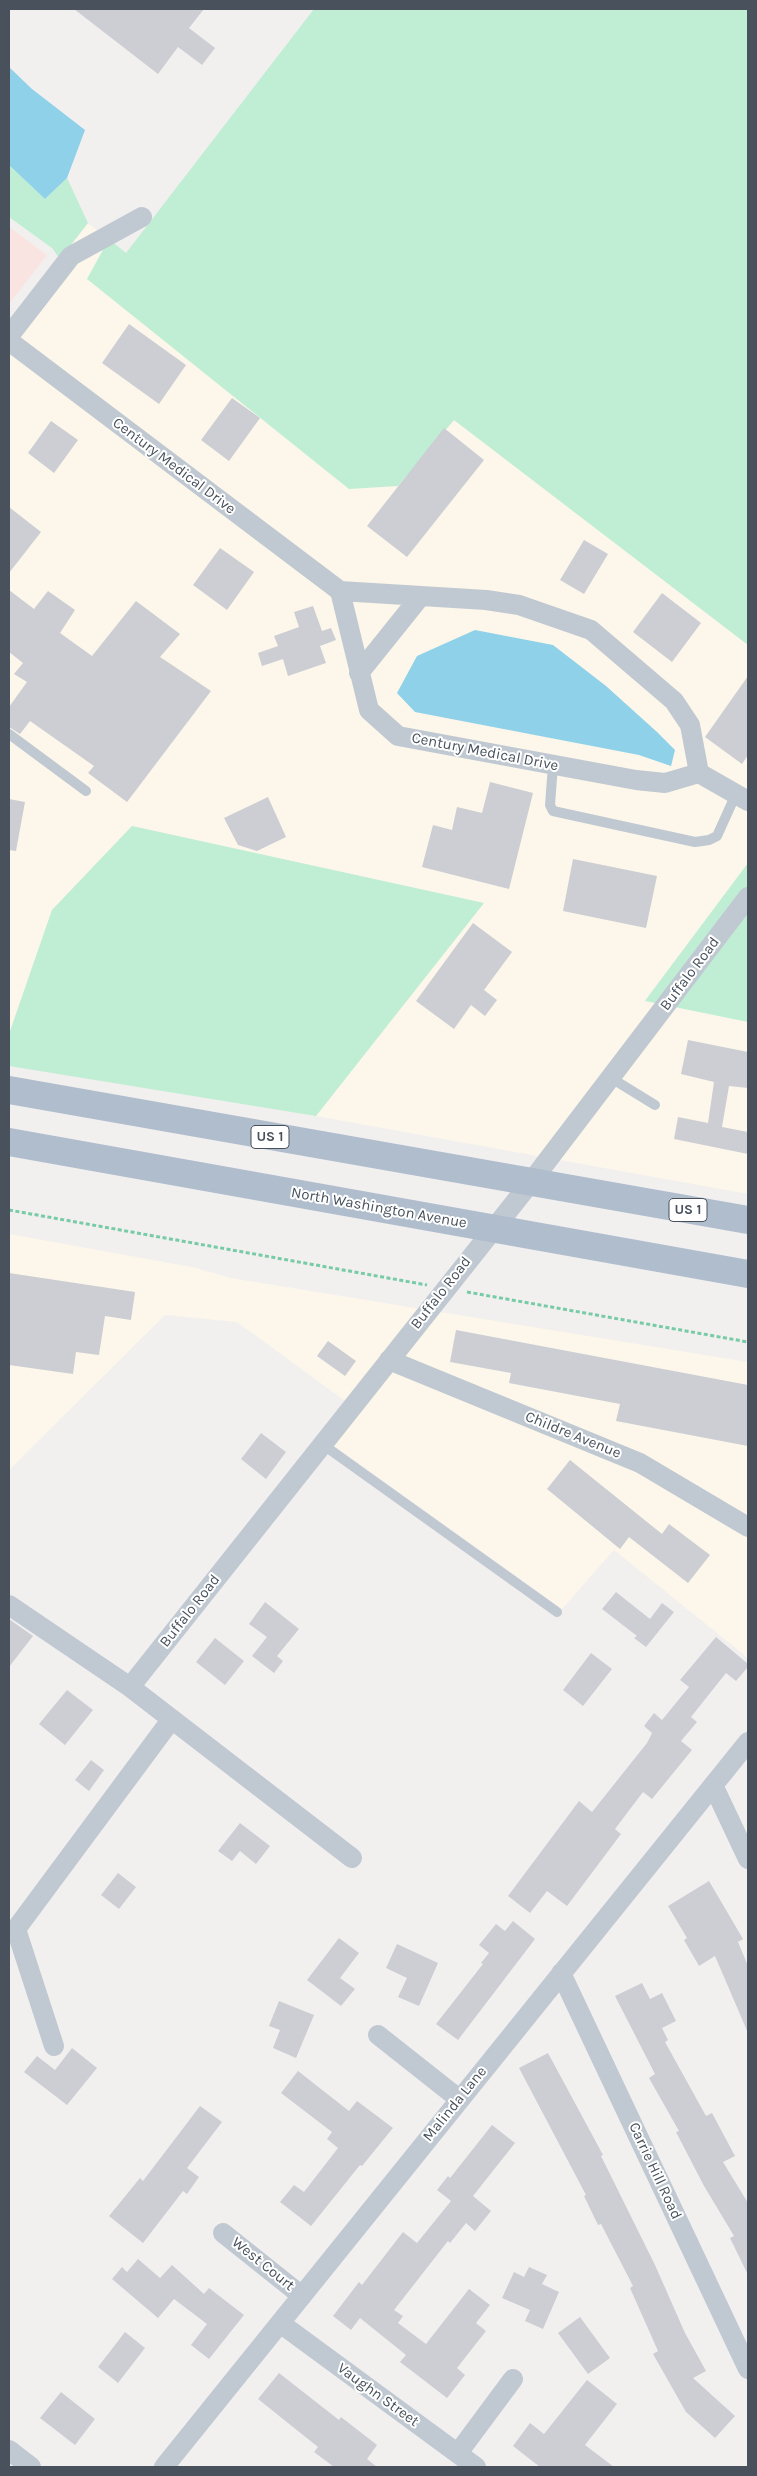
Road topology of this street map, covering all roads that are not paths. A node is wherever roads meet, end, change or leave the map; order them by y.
1 (142, 218) dead end
2 (9, 336) edge
3 (9, 341) edge
4 (340, 592) junction
5 (420, 597) junction
6 (360, 673) junction
7 (9, 734) edge
8 (553, 765) junction
9 (699, 773) junction
10 (86, 791) dead end
11 (742, 798) edge
12 (748, 897) edge
13 (611, 1078) junction
14 (9, 1090) edge
15 (654, 1105) dead end
16 (9, 1142) edge
17 (531, 1182) junction
18 (748, 1220) edge
19 (493, 1228) junction
20 (748, 1274) edge
21 (389, 1360) junction
22 (322, 1444) junction
23 (748, 1527) edge
24 (9, 1605) edge
25 (557, 1612) dead end
26 (130, 1687) junction
27 (171, 1720) junction
28 (748, 1742) edge
29 (713, 1785) junction
30 (352, 1858) dead end
31 (748, 1859) edge
32 (561, 1973) junction
33 (378, 2035) dead end
34 (54, 2046) dead end
35 (460, 2099) junction
36 (223, 2233) dead end
37 (302, 2296) junction
38 (280, 2323) junction
39 (748, 2369) edge
40 (513, 2379) dead end
41 (9, 2450) edge
42 (458, 2453) junction
43 (32, 2467) edge
44 (164, 2467) edge
45 (476, 2467) edge

1 - 2 street
3 - 4 street, Century Medical Drive
4 - 5 street
4 - 6 street, Century Medical Drive
5 - 6 street
5 - 9 street
6 - 8 street, Century Medical Drive
7 - 10 lane
8 - 9 street, Century Medical Drive
8 - 11 lane
9 - 11 street
12 - 13 street, Buffalo Road
13 - 15 lane
13 - 17 street, Buffalo Road
14 - 17 main road, US 1
16 - 19 main road, North Washington Avenue
17 - 18 main road, US 1
17 - 19 street, Buffalo Road
19 - 20 main road, North Washington Avenue
19 - 21 street, Buffalo Road
21 - 22 street, Buffalo Road
21 - 23 street, Childre Avenue
22 - 25 lane
22 - 26 street, Buffalo Road
24 - 26 street
26 - 27 street
27 - 30 street
27 - 34 street
28 - 29 street, Malinda Lane
29 - 31 street
29 - 32 street, Malinda Lane
32 - 35 street, Malinda Lane
32 - 39 street, Carrie Hill Road
33 - 35 street
35 - 37 street, Malinda Lane
36 - 37 street, West Court
37 - 38 street, Malinda Lane
38 - 42 street, Vaughn Street
38 - 44 street, Malinda Lane
40 - 42 street
41 - 43 street
42 - 45 street, Vaughn Street

